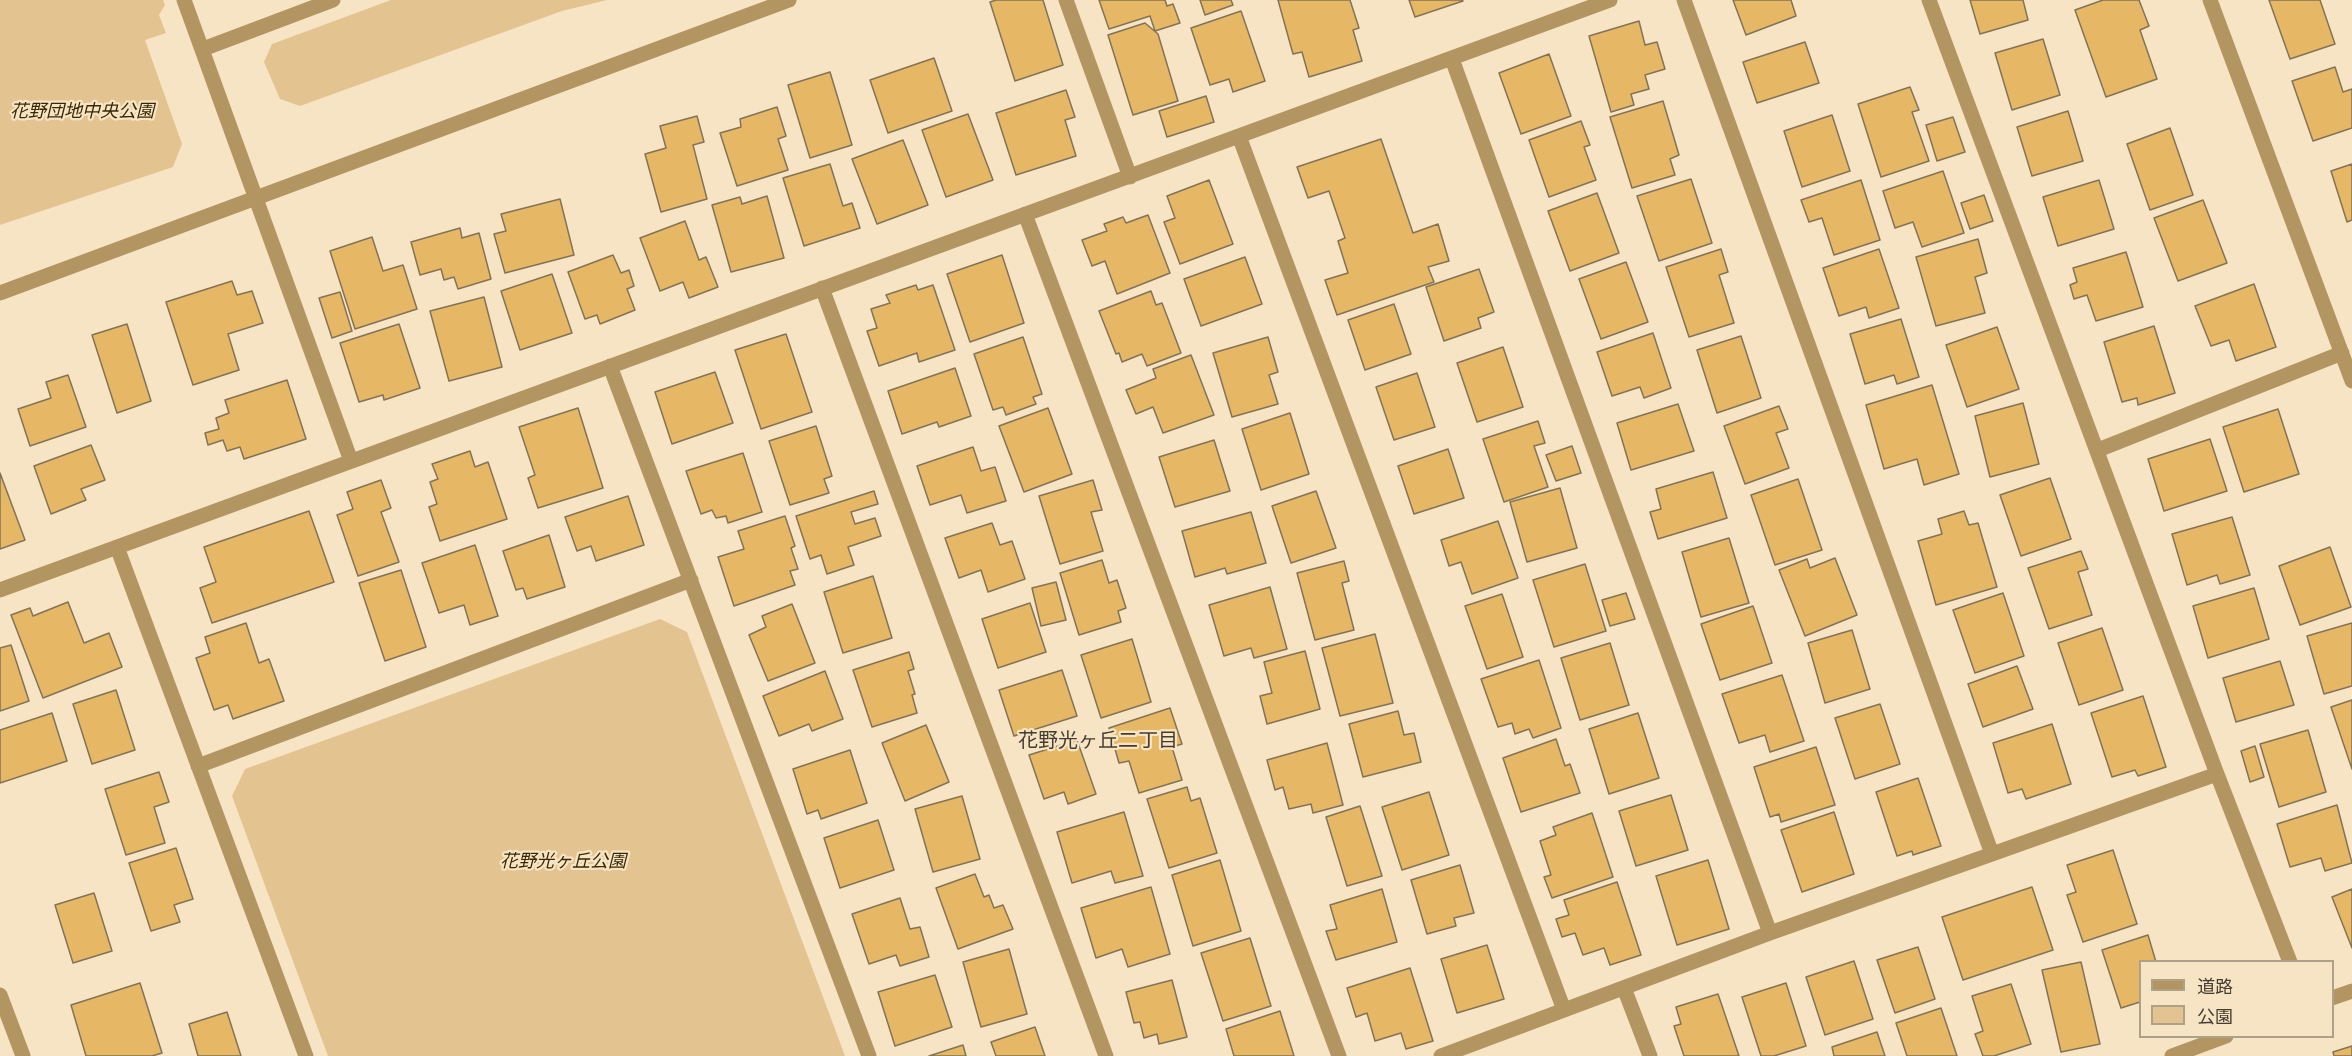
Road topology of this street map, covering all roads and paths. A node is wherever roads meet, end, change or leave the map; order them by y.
1 (184, 0) edge
2 (333, 0) edge
3 (789, 0) edge
4 (1066, 0) edge
5 (1610, 0) edge
6 (1684, 0) edge
7 (1929, 0) edge
8 (2210, 0) edge
9 (203, 50) junction
10 (1452, 59) junction
11 (1239, 136) junction
12 (1130, 177) junction
13 (256, 200) junction
14 (1025, 214) junction
15 (822, 288) junction
16 (0, 293) edge
17 (2342, 353) junction
18 (610, 366) junction
19 (2352, 381) edge
20 (2098, 450) junction
21 (351, 461) junction
22 (117, 547) junction
23 (691, 580) junction
24 (0, 590) edge
25 (198, 766) junction
26 (2217, 774) junction
27 (1992, 854) junction
28 (1770, 933) junction
29 (2289, 960) edge
30 (1624, 988) junction
31 (2352, 991) edge
32 (0, 995) edge
33 (2334, 997) edge
34 (1564, 1010) junction
35 (2221, 1038) edge
36 (22, 1056) edge
37 (306, 1056) edge
38 (868, 1056) edge
39 (1106, 1056) edge
40 (1340, 1056) edge
41 (1441, 1056) edge
42 (1650, 1056) edge
43 (2172, 1056) edge

1 - 9 street
2 - 9 street
3 - 13 street
4 - 12 street
5 - 10 street
6 - 27 street
7 - 20 street
8 - 17 street
9 - 13 street
10 - 11 street
10 - 28 street
11 - 12 street
11 - 34 street
12 - 14 street
13 - 16 street
13 - 21 street
14 - 15 street
14 - 40 street
15 - 18 street
15 - 39 street
17 - 19 street
17 - 20 street
18 - 21 street
18 - 23 street
20 - 26 street
21 - 22 street
22 - 24 street
22 - 25 street
23 - 25 street
23 - 38 street
25 - 37 street
26 - 27 street
26 - 29 street
27 - 28 street
28 - 30 street
30 - 34 street
30 - 42 street
31 - 33 street
32 - 36 street
34 - 41 street
35 - 43 street

